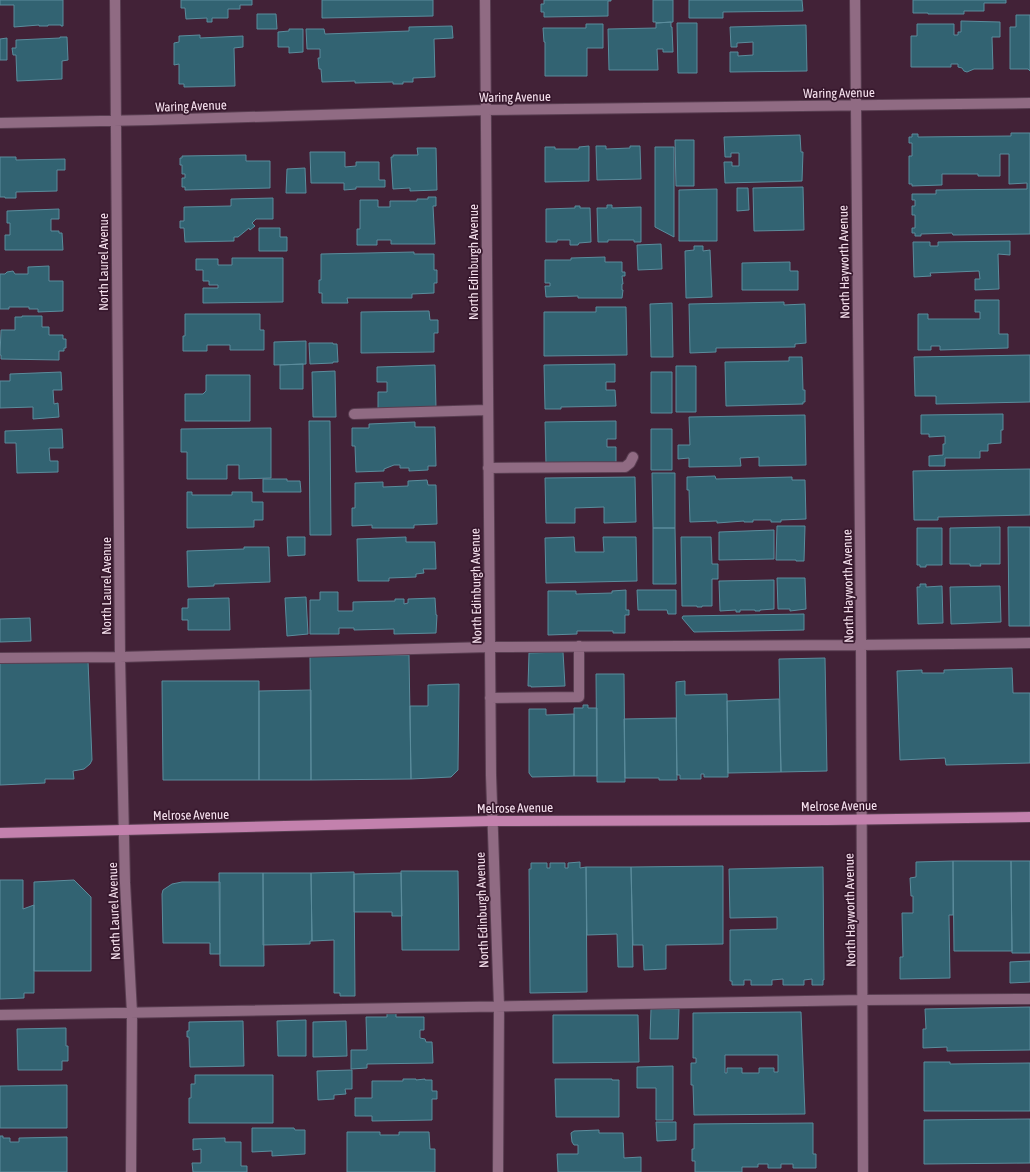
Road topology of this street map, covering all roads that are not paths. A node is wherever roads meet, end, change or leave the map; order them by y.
1 (115, 0) edge
2 (485, 0) edge
3 (855, 0) edge
4 (1030, 103) edge
5 (856, 106) junction
6 (485, 110) junction
7 (115, 121) junction
8 (0, 123) edge
9 (487, 410) junction
10 (354, 414) dead end
11 (632, 457) dead end
12 (488, 468) junction
13 (1030, 643) edge
14 (862, 645) junction
15 (579, 646) junction
16 (489, 647) junction
17 (120, 657) junction
18 (0, 658) edge
19 (490, 698) junction
20 (1030, 817) edge
21 (862, 819) junction
22 (491, 820) junction
23 (124, 830) junction
24 (0, 833) edge
25 (1030, 999) edge
26 (864, 1000) junction
27 (499, 1006) junction
28 (132, 1013) junction
29 (0, 1015) edge
30 (131, 1172) edge
31 (498, 1172) edge
32 (864, 1172) edge

1 - 7 street, North Laurel Avenue
2 - 6 street, North Edinburgh Avenue
3 - 5 street, North Hayworth Avenue
4 - 5 street, Waring Avenue
5 - 6 street, Waring Avenue
5 - 14 street, North Hayworth Avenue
6 - 7 street, Waring Avenue
6 - 9 street, North Edinburgh Avenue
7 - 8 street, Waring Avenue
7 - 17 street, North Laurel Avenue
9 - 10 street
9 - 12 street, North Edinburgh Avenue
11 - 12 street
12 - 16 street, North Edinburgh Avenue
13 - 14 street
14 - 15 street
14 - 21 street, North Hayworth Avenue
15 - 16 street
15 - 19 street
16 - 17 street
16 - 19 street, North Edinburgh Avenue
17 - 18 street
17 - 23 street, North Laurel Avenue
19 - 22 street, North Edinburgh Avenue
20 - 21 main road, Melrose Avenue
21 - 22 main road, Melrose Avenue
21 - 26 street, North Hayworth Avenue
22 - 23 main road, Melrose Avenue
22 - 27 street, North Edinburgh Avenue
23 - 24 main road, Melrose Avenue
23 - 28 street, North Laurel Avenue
25 - 26 street
26 - 27 street
26 - 32 street, North Hayworth Avenue
27 - 28 street
27 - 31 street, North Edinburgh Avenue
28 - 29 street
28 - 30 street, North Laurel Avenue

